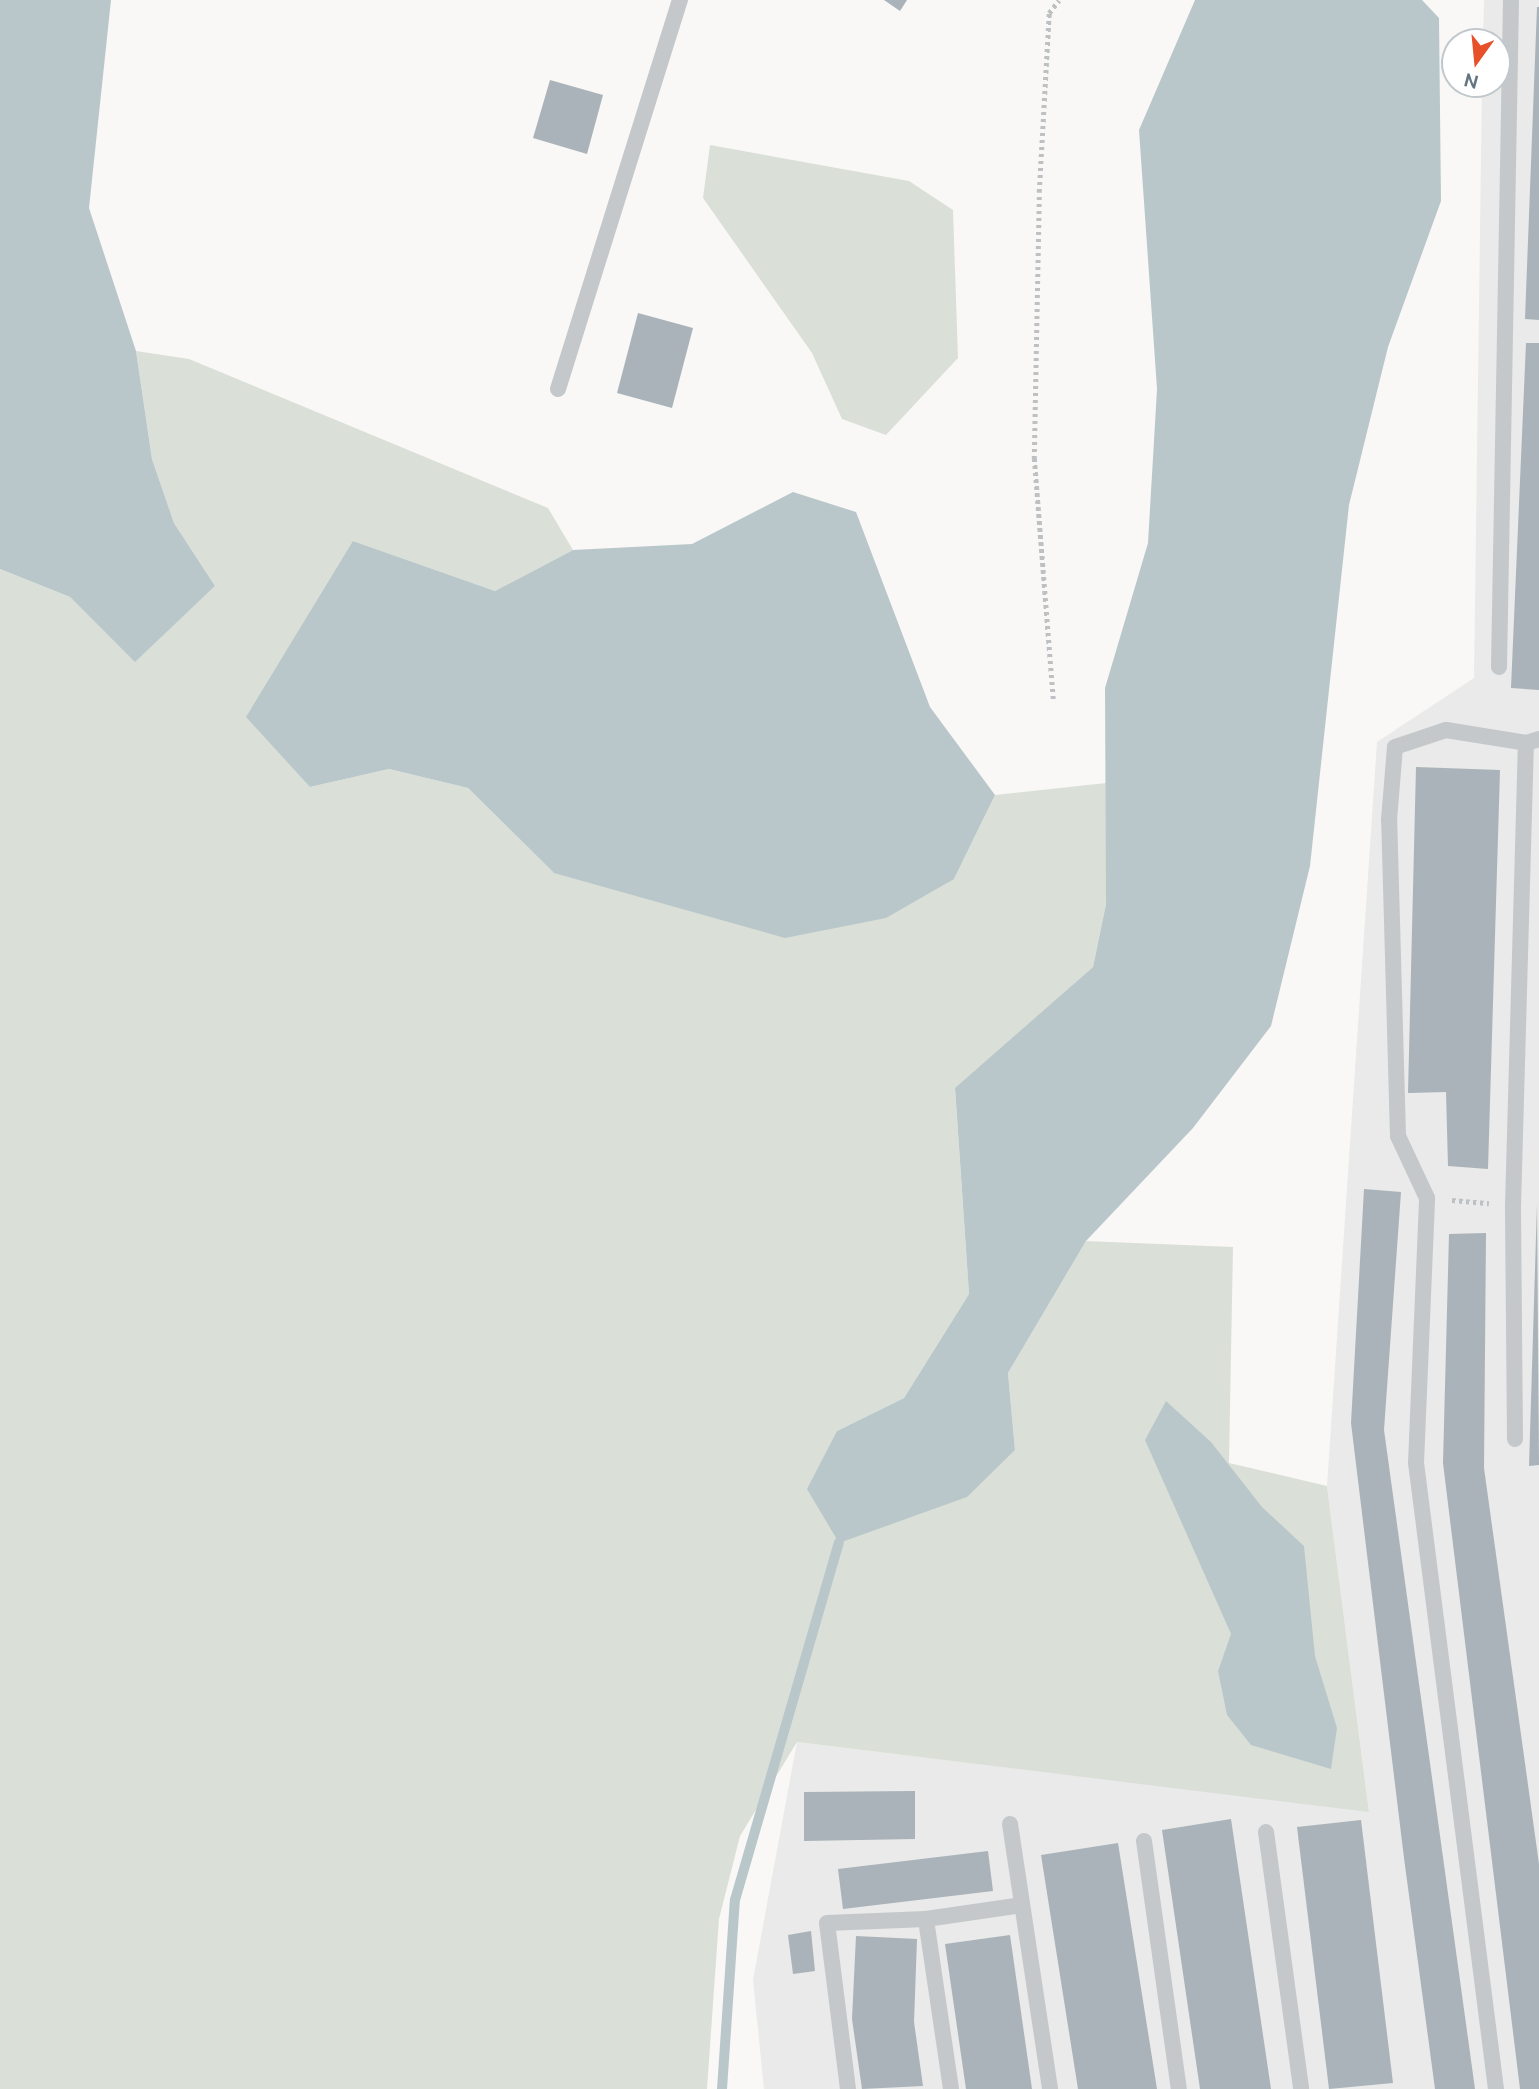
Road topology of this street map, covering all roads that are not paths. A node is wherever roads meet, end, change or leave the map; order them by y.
1 (680, 0) edge
2 (1511, 0) edge
3 (558, 389) dead end
4 (1499, 667) dead end
5 (1533, 741) edge
6 (1515, 1439) dead end
7 (1010, 1824) dead end
8 (1266, 1832) dead end
9 (1144, 1841) dead end
10 (1022, 1905) junction
11 (926, 1919) junction
12 (848, 2089) edge
13 (951, 2089) edge
14 (1050, 2089) edge
15 (1179, 2089) edge
16 (1301, 2089) edge
17 (1496, 2089) edge

1 - 3 lane
2 - 4 lane
5 - 6 lane
5 - 17 lane
7 - 10 lane
8 - 16 lane
9 - 15 lane
10 - 11 lane
10 - 14 lane
11 - 12 lane
11 - 13 lane

